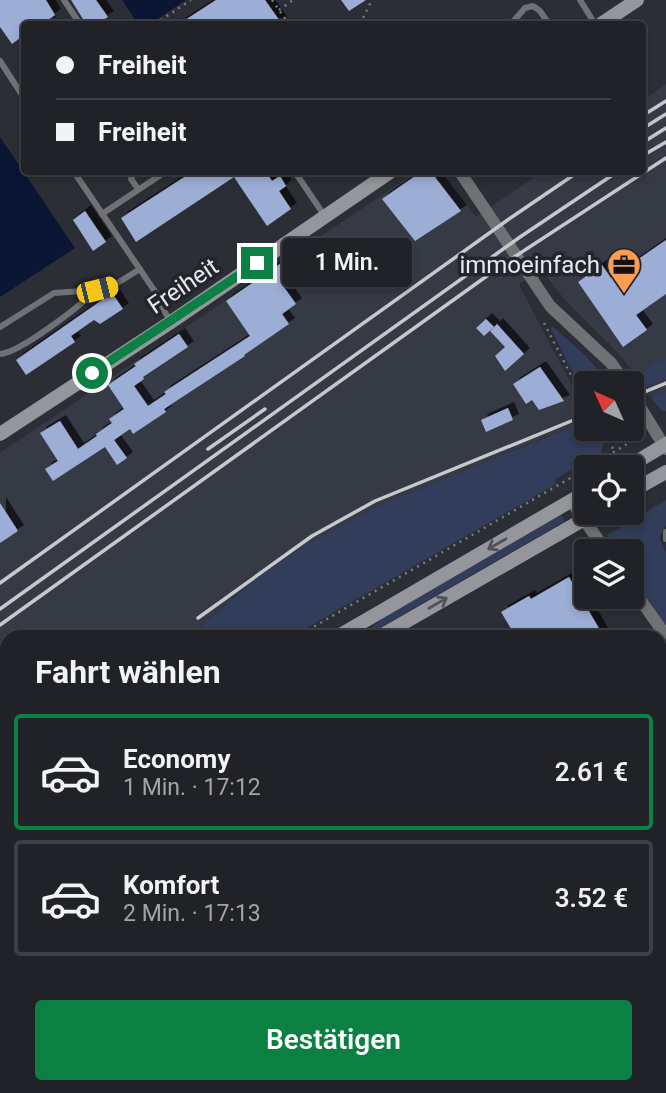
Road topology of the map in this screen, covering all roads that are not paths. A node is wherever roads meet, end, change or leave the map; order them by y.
1 (64, 0) edge
2 (580, 0) edge
3 (637, 0) edge
4 (78, 21) edge
5 (514, 21) edge
6 (548, 21) edge
7 (593, 21) edge
8 (606, 21) edge
9 (0, 61) edge
10 (21, 93) edge
11 (76, 175) edge
12 (133, 175) edge
13 (160, 175) edge
14 (297, 175) edge
15 (386, 175) edge
16 (462, 175) edge
17 (138, 189) junction
18 (102, 214) junction
19 (326, 217) junction
20 (140, 269) junction
21 (94, 291) junction
22 (171, 322) junction
23 (0, 327) edge
24 (0, 354) edge
25 (617, 371) edge
26 (644, 413) edge
27 (0, 434) edge
28 (665, 446) edge
29 (644, 458) edge
30 (666, 472) edge
31 (644, 485) edge
32 (574, 499) edge
33 (570, 501) junction
34 (574, 504) edge
35 (574, 525) edge
36 (666, 532) edge
37 (666, 539) edge
38 (644, 605) edge
39 (349, 630) edge
40 (391, 630) edge
41 (662, 630) edge

1 - 4 lane
2 - 7 lane
3 - 8 main road
5 - 6 lane
9 - 10 lane
11 - 18 lane
12 - 17 lane
13 - 17 lane
14 - 19 lane
15 - 19 main road, Freiheit
16 - 25 street
17 - 18 lane
18 - 20 lane
19 - 22 main road, Freiheit
20 - 21 lane
20 - 22 lane
21 - 23 lane
21 - 24 lane
22 - 27 main road, Freiheit
26 - 28 street
28 - 29 main road
30 - 31 main road
32 - 33 main road
33 - 34 street
33 -> 39 main road
40 -> 35 main road
36 - 37 lane
38 - 41 street

